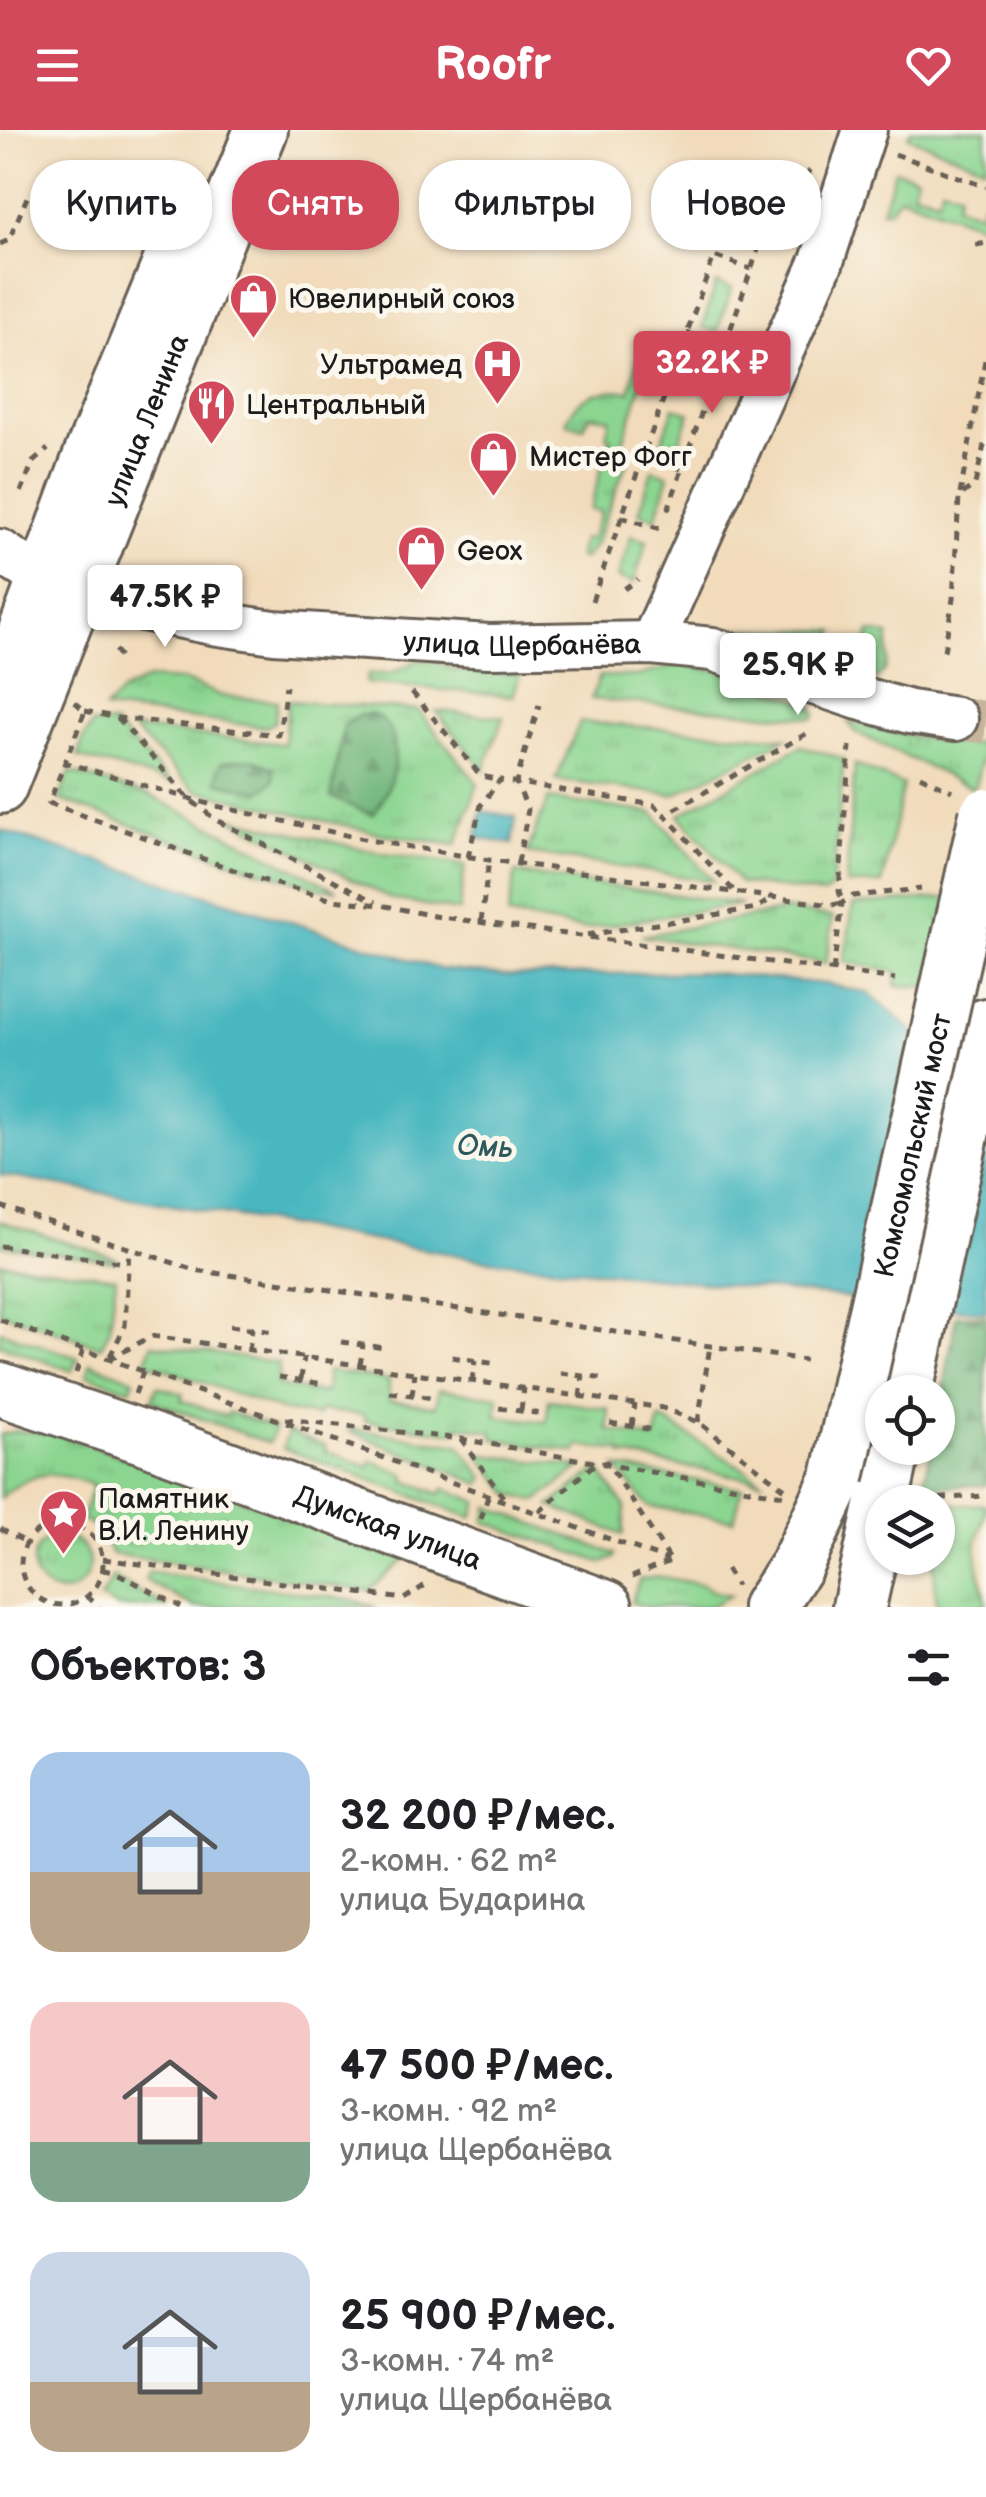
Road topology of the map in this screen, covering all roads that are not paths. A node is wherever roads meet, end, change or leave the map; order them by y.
1 (224, 130) edge
2 (261, 130) edge
3 (863, 137) edge
4 (0, 552) edge
5 (61, 587) junction
6 (652, 643) junction
7 (26, 702) edge
8 (956, 719) tunnel mouth
9 (0, 787) edge
10 (986, 815) edge
11 (986, 1025) edge
12 (910, 1375) edge
13 (0, 1388) edge
14 (882, 1478) edge
15 (614, 1594) edge
16 (754, 1598) edge
17 (859, 1607) edge

1 - 5 main road, улица Ленина
2 - 5 main road, улица Ленина
3 - 6 street
4 - 5 street
5 - 6 street, улица Щербанёва
5 - 7 main road, улица Ленина
6 - 8 street, улица Щербанёва
7 - 9 main road, улица Ленина
10 - 14 main road, Комсомольский мост, bridge
11 - 12 main road, Комсомольский мост
13 - 15 main road, Думская улица
14 - 16 main road
14 - 17 main road

